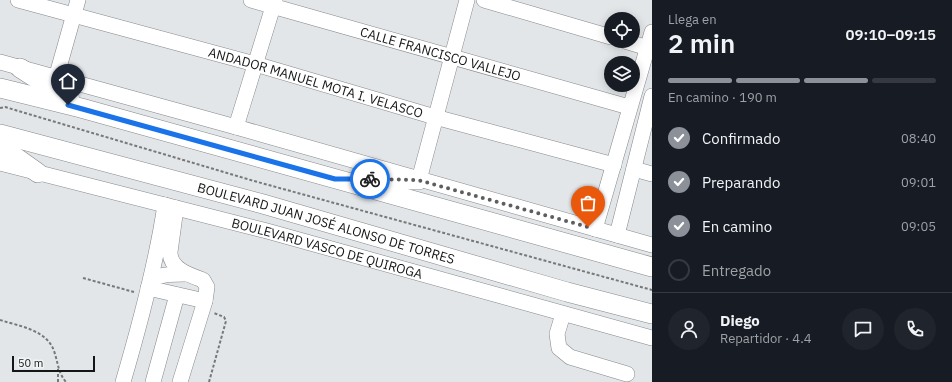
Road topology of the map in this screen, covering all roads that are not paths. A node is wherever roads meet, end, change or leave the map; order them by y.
1 (18, 0) edge
2 (78, 0) edge
3 (251, 0) edge
4 (467, 0) edge
5 (484, 0) edge
6 (274, 3) edge
7 (74, 16) junction
8 (652, 32) edge
9 (604, 35) edge
10 (640, 46) edge
11 (648, 48) junction
12 (451, 56) junction
13 (0, 62) edge
14 (255, 64) junction
15 (20, 68) junction
16 (56, 78) junction
17 (5, 90) edge
18 (651, 106) edge
19 (629, 107) junction
20 (81, 108) junction
21 (435, 117) junction
22 (236, 127) junction
23 (0, 134) edge
24 (0, 146) edge
25 (0, 163) edge
26 (614, 165) junction
27 (634, 169) junction
28 (38, 173) junction
29 (652, 174) edge
30 (335, 179) junction
31 (418, 180) junction
32 (170, 206) junction
33 (595, 229) junction
34 (617, 235) junction
35 (652, 245) edge
36 (652, 267) edge
37 (186, 274) junction
38 (150, 283) junction
39 (177, 295) junction
40 (203, 306) junction
41 (563, 314) junction
42 (652, 314) edge
43 (652, 338) edge
44 (627, 374) dead end
45 (123, 382) edge
46 (153, 382) edge
47 (180, 382) edge

1 - 7 street, ANDADOR MANUEL MOTA I. VELASCO
2 - 7 street
3 - 6 street, CALLE FRANCISCO VALLEJO
4 - 12 street
5 - 9 street
6 - 12 street, CALLE FRANCISCO VALLEJO
6 - 14 street
7 - 14 street, ANDADOR MANUEL MOTA I. VELASCO
7 - 16 street
8 - 11 street
10 - 11 street
11 - 19 street
12 - 19 street, CALLE FRANCISCO VALLEJO
12 - 21 street
13 - 15 street
14 - 21 street, ANDADOR MANUEL MOTA I. VELASCO
14 - 22 street
15 - 16 street
15 - 20 main road
16 - 22 street
17 - 20 main road
18 - 27 street
19 - 26 street
20 - 30 main road
21 - 26 street, ANDADOR MANUEL MOTA I. VELASCO
21 - 31 street
22 - 31 street
23 - 42 main road, BOULEVARD JUAN JOSÉ ALONSO DE TORRES
24 - 28 main road
25 - 28 street, BOULEVARD VASCO DE QUIROGA
26 - 33 street
27 - 29 street
27 - 34 street
28 - 32 street, BOULEVARD VASCO DE QUIROGA
30 - 31 main road
30 - 36 main road
31 - 33 street
32 - 37 street
32 - 38 street
32 - 41 street, BOULEVARD VASCO DE QUIROGA
33 - 34 street
34 - 35 street
37 - 38 street
37 - 40 street
38 - 39 street
38 - 45 street
39 - 40 street
39 - 46 street
40 - 47 street
41 - 43 street, BOULEVARD VASCO DE QUIROGA
41 - 44 street

